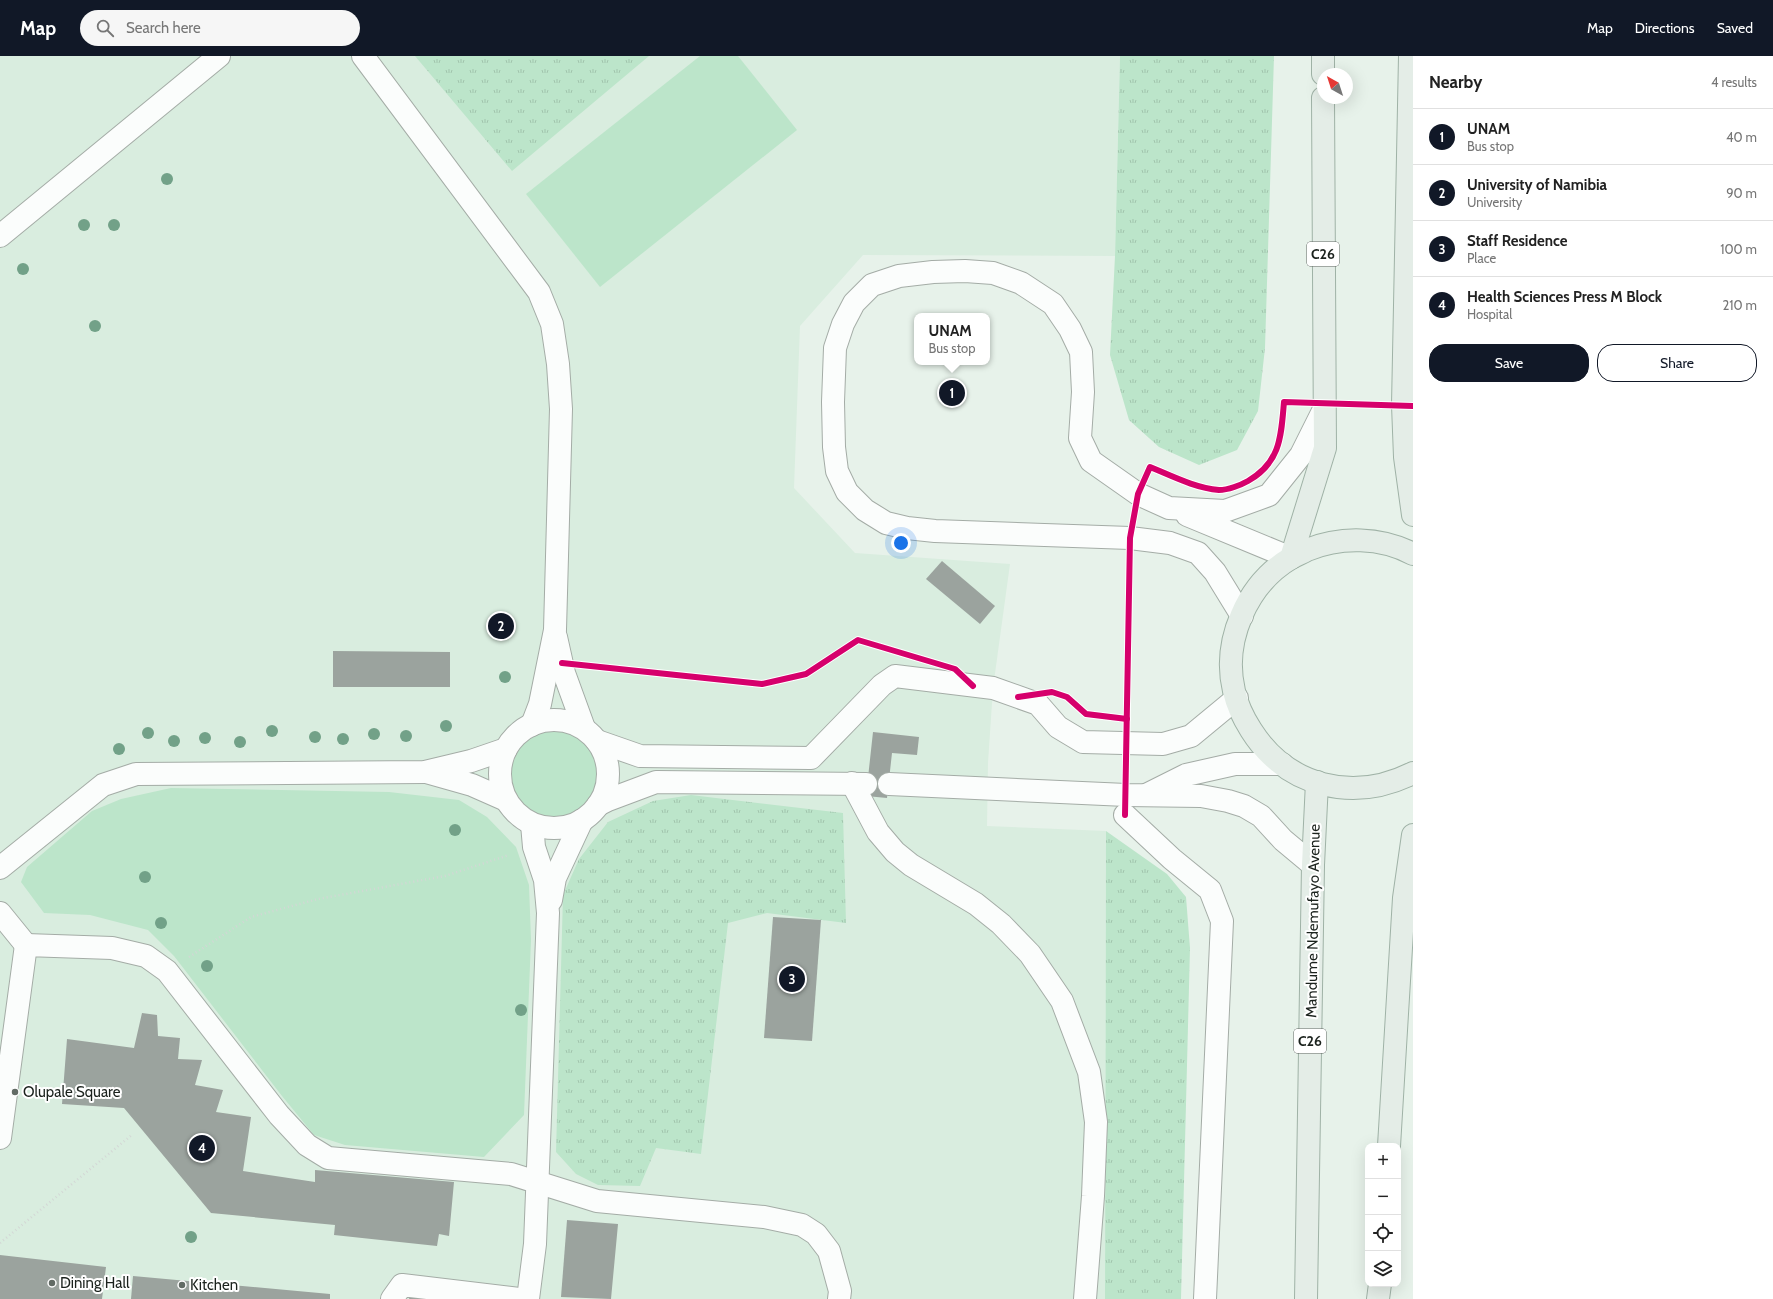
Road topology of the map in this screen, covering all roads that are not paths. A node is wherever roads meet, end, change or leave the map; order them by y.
1 (219, 56) edge
2 (363, 56) edge
3 (1323, 56) edge
4 (1410, 56) edge
5 (1323, 68) edge
6 (1323, 104) edge
7 (0, 236) edge
8 (1324, 409) junction
9 (1169, 508) junction
10 (1413, 515) edge
11 (1413, 554) edge
12 (1291, 558) junction
13 (1242, 616) junction
14 (555, 630) junction
15 (1236, 698) junction
16 (532, 725) junction
17 (590, 735) junction
18 (506, 749) junction
19 (1282, 764) junction
20 (425, 772) junction
21 (1413, 774) edge
22 (1317, 782) junction
23 (870, 784) junction
24 (1145, 795) junction
25 (506, 800) junction
26 (590, 813) junction
27 (1125, 815) dead end
28 (532, 824) junction
29 (1413, 835) edge
30 (1313, 865) junction
31 (0, 868) edge
32 (0, 913) edge
33 (548, 913) junction
34 (26, 945) junction
35 (0, 1138) edge
36 (1389, 1143) edge
37 (538, 1183) junction
38 (1380, 1287) edge
39 (392, 1299) edge
40 (519, 1299) edge
41 (528, 1299) edge
42 (839, 1299) edge
43 (1085, 1299) edge
44 (1205, 1299) edge
45 (1306, 1299) edge
46 (1378, 1299) edge

1 - 7 lane
2 - 14 lane
3 - 5 main road
4 - 10 main road
6 - 8 main road, C26
8 - 9 lane
8 - 12 main road, C26
9 - 12 lane
9 - 13 lane
11 - 12 main road
12 - 13 main road
13 - 15 main road
14 - 16 lane
14 - 17 lane
15 - 17 lane
15 - 19 main road
16 - 17 lane
16 - 18 lane
17 - 26 lane
18 - 20 lane
18 - 25 lane
19 - 22 main road
19 - 24 lane
20 - 25 lane
20 - 31 lane
21 - 22 main road
22 - 30 main road, Mandume Ndemufayo Avenue / C26
23 - 24 lane
23 - 26 lane
23 - 43 lane
24 - 30 lane
25 - 28 lane
26 - 28 lane
26 - 33 lane
27 - 44 lane
28 - 33 lane
29 - 36 main road
30 - 45 main road, Mandume Ndemufayo Avenue / C26
32 - 34 lane
33 - 37 lane
34 - 35 lane
34 - 37 lane
37 - 41 lane
37 - 42 lane
38 - 46 main road
39 - 40 lane

